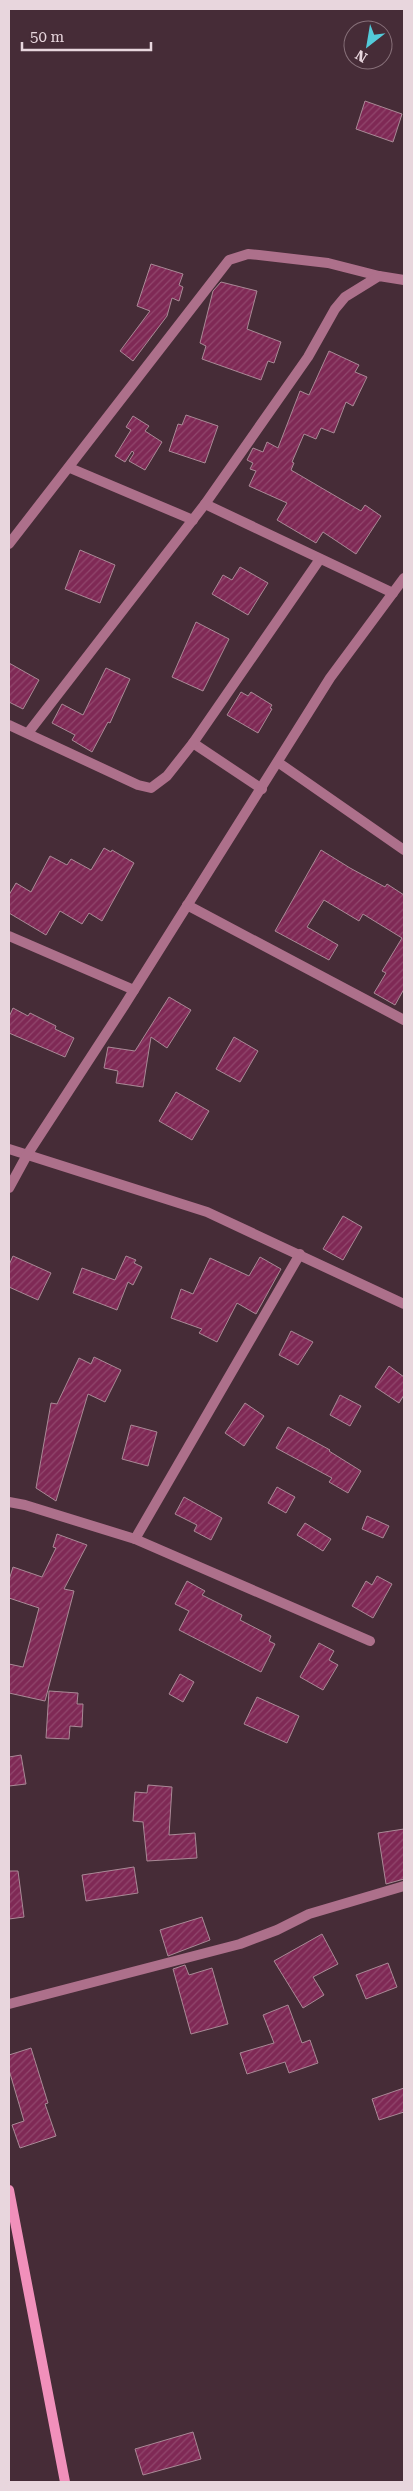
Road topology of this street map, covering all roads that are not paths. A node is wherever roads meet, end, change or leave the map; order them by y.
1 (380, 276) junction
2 (404, 280) edge
3 (70, 468) junction
4 (205, 504) junction
5 (193, 520) junction
6 (9, 544) edge
7 (320, 558) junction
8 (404, 578) edge
9 (393, 593) junction
10 (9, 725) edge
11 (28, 733) junction
12 (193, 743) junction
13 (279, 763) junction
14 (262, 789) junction
15 (404, 850) edge
16 (187, 905) junction
17 (9, 936) edge
18 (134, 990) junction
19 (404, 1020) edge
20 (9, 1149) edge
21 (27, 1155) junction
22 (9, 1188) edge
23 (300, 1254) junction
24 (404, 1304) edge
25 (9, 1502) edge
26 (135, 1539) junction
27 (370, 1641) dead end
28 (404, 1886) edge
29 (9, 2004) edge
30 (9, 2190) edge
31 (62, 2480) edge

1 - 2 street
1 - 3 street
1 - 4 street
3 - 5 street
3 - 6 street
4 - 5 street
4 - 7 street
5 - 11 street
7 - 9 street
7 - 12 street
8 - 9 street
9 - 13 street
10 - 11 street
11 - 12 street
12 - 14 street
13 - 14 street
13 - 15 street
14 - 16 street
16 - 18 street
16 - 19 street
17 - 18 street
18 - 21 street
20 - 21 street
21 - 22 street
21 - 23 street
23 - 24 street
23 - 26 street
25 - 26 street
26 - 27 street
28 - 29 street
30 - 31 main road

